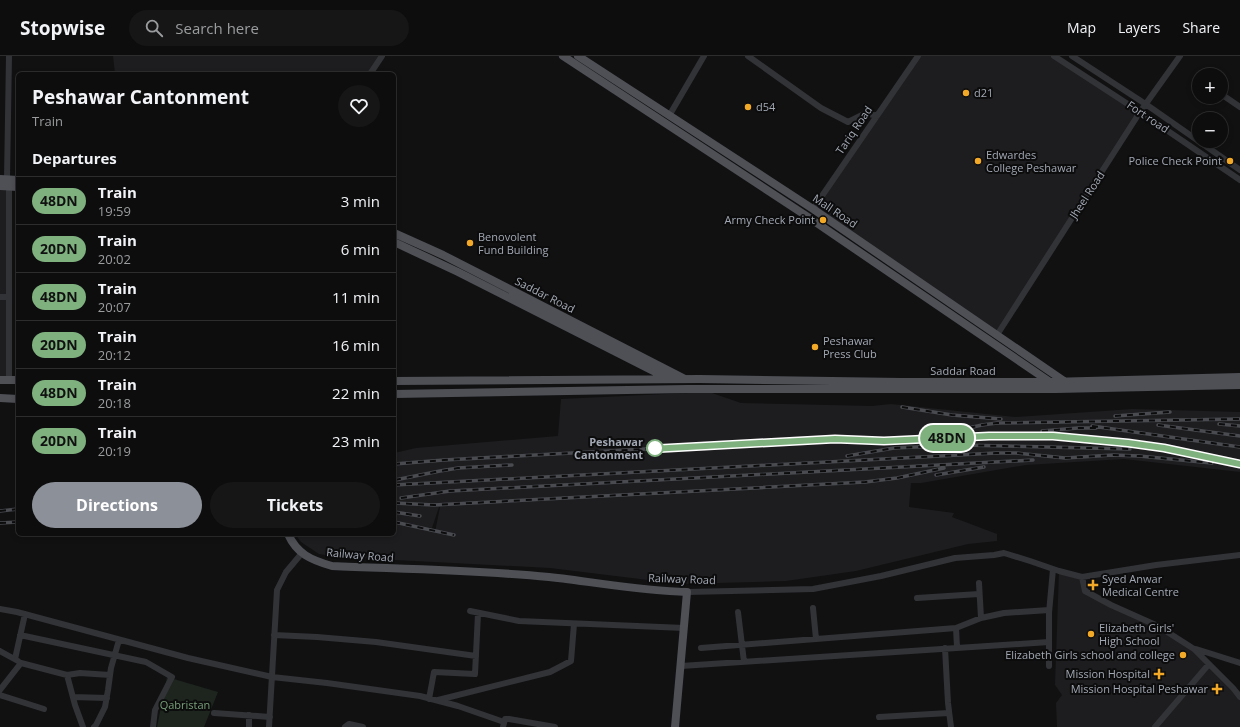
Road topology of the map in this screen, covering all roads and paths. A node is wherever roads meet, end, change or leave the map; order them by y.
1 (8, 56) edge
2 (382, 56) edge
3 (563, 56) edge
4 (578, 56) edge
5 (704, 56) edge
6 (748, 56) edge
7 (918, 56) edge
8 (1054, 56) edge
9 (1072, 56) edge
10 (1180, 56) edge
11 (371, 72) edge
12 (1228, 99) edge
13 (1147, 105) junction
14 (1240, 107) edge
15 (1140, 112) junction
16 (668, 116) junction
17 (877, 116) junction
18 (1239, 168) edge
19 (16, 180) edge
20 (1240, 180) edge
21 (4, 183) edge
22 (16, 186) edge
23 (813, 209) junction
24 (808, 217) junction
25 (396, 234) edge
26 (396, 243) edge
27 (0, 297) edge
28 (9, 297) junction
29 (997, 335) junction
30 (623, 351) junction
31 (1239, 374) edge
32 (669, 379) junction
33 (685, 379) junction
34 (0, 380) edge
35 (9, 380) junction
36 (16, 380) edge
37 (396, 381) edge
38 (1049, 382) junction
39 (1063, 385) junction
40 (1240, 385) edge
41 (687, 389) junction
42 (396, 394) edge
43 (0, 398) edge
44 (16, 399) edge
45 (289, 536) edge
46 (302, 553) junction
47 (1240, 555) edge
48 (1053, 569) junction
49 (1082, 577) junction
50 (979, 583) dead end
51 (688, 592) junction
52 (979, 594) junction
53 (917, 598) dead end
54 (813, 608) dead end
55 (0, 609) edge
56 (1049, 610) junction
57 (470, 611) dead end
58 (738, 612) dead end
59 (25, 614) junction
60 (478, 614) junction
61 (981, 618) junction
62 (574, 624) junction
63 (684, 628) junction
64 (956, 628) junction
65 (20, 635) junction
66 (274, 635) junction
67 (816, 639) junction
68 (119, 640) junction
69 (1048, 642) junction
70 (742, 645) junction
71 (957, 647) junction
72 (701, 648) dead end
73 (945, 648) junction
74 (1194, 649) junction
75 (0, 651) edge
76 (114, 655) junction
77 (476, 656) junction
78 (15, 659) junction
79 (744, 662) junction
80 (21, 663) junction
81 (1240, 663) edge
82 (1209, 664) junction
83 (680, 666) junction
84 (1049, 666) dead end
85 (68, 675) junction
86 (110, 675) junction
87 (272, 677) junction
88 (0, 690) edge
89 (0, 695) edge
90 (73, 696) junction
91 (1240, 697) edge
92 (107, 698) junction
93 (429, 699) junction
94 (436, 700) junction
95 (44, 709) dead end
96 (214, 713) dead end
97 (949, 713) junction
98 (249, 715) junction
99 (270, 717) junction
100 (879, 717) dead end
101 (503, 724) edge
102 (84, 727) edge
103 (94, 727) edge
104 (153, 727) edge
105 (249, 727) edge
106 (269, 727) edge
107 (345, 727) edge
108 (363, 727) edge
109 (555, 727) edge
110 (675, 727) edge
111 (951, 727) edge
112 (1155, 727) edge

1 - 21 street
2 - 11 street
3 - 24 main road, Mall Road
4 - 16 main road, Mall Road
5 - 16 street
6 - 17 street
7 - 17 street, Tariq Road
8 - 15 street, Fort road
9 - 13 street, Fort road
10 - 13 street, Jheel Road
12 - 14 street
13 - 15 street, Jheel Road
13 - 18 street, Fort road
15 - 20 street, Fort road
15 - 29 street, Jheel Road
16 - 23 main road, Mall Road
17 - 23 street, Tariq Road
19 - 21 main road
21 - 22 main road
21 - 28 street
23 - 24 main road, Tariq Road
23 - 29 main road, Mall Road
24 - 38 main road, Mall Road
25 - 30 main road, Saddar Road
26 - 30 main road, Saddar Road
27 - 28 street
28 - 35 street
29 - 39 main road, Mall Road
30 - 32 main road, Saddar Road
30 - 33 main road, Saddar Road
31 - 39 main road, Saddar Road
32 - 33 main road, Saddar Road
32 - 37 main road, Saddar Road
32 - 41 main road, Saddar Road
33 - 38 main road, Saddar Road
34 - 35 main road
35 - 36 main road
38 - 39 main road, Saddar Road
39 - 40 main road, Mall Road
39 - 41 main road, Saddar Road
41 - 42 main road, Saddar Road
43 - 44 main road
45 - 46 main road, Railway Road
46 - 51 main road, Railway Road
46 - 66 street
47 - 49 street
48 - 49 street, Railway Road
48 - 51 street, Railway Road
48 - 56 street
49 - 74 street
50 - 52 street
51 - 63 main road
52 - 53 street
52 - 61 street
54 - 67 street
55 - 59 street
56 - 61 street
56 - 69 street
57 - 60 street
58 - 70 street
59 - 65 street
59 - 68 street
60 - 62 street
60 - 77 street
61 - 64 street
62 - 63 street
62 - 94 street
63 - 83 main road
64 - 67 street
64 - 71 street
65 - 76 street
65 - 78 street
66 - 77 street
66 - 87 street
67 - 70 street
68 - 76 street
68 - 87 street
69 - 71 street
69 - 84 street
70 - 72 street
70 - 79 street
71 - 73 street
73 - 79 street
73 - 97 street
74 - 81 street
74 - 82 street
75 - 78 street
76 - 86 street
76 - 104 street
77 - 93 street
78 - 80 street
79 - 83 street
80 - 85 street
80 - 88 street
82 - 91 street
82 - 112 street
83 - 110 main road
85 - 86 street
85 - 90 street
86 - 92 street
87 - 93 street
87 - 99 street
89 - 95 street
90 - 92 street
90 - 102 street
92 - 103 street
93 - 94 street
94 - 101 street
96 - 98 street
97 - 100 street
97 - 111 street
98 - 99 street
98 - 105 street
99 - 106 street
101 - 109 street
107 - 108 street

